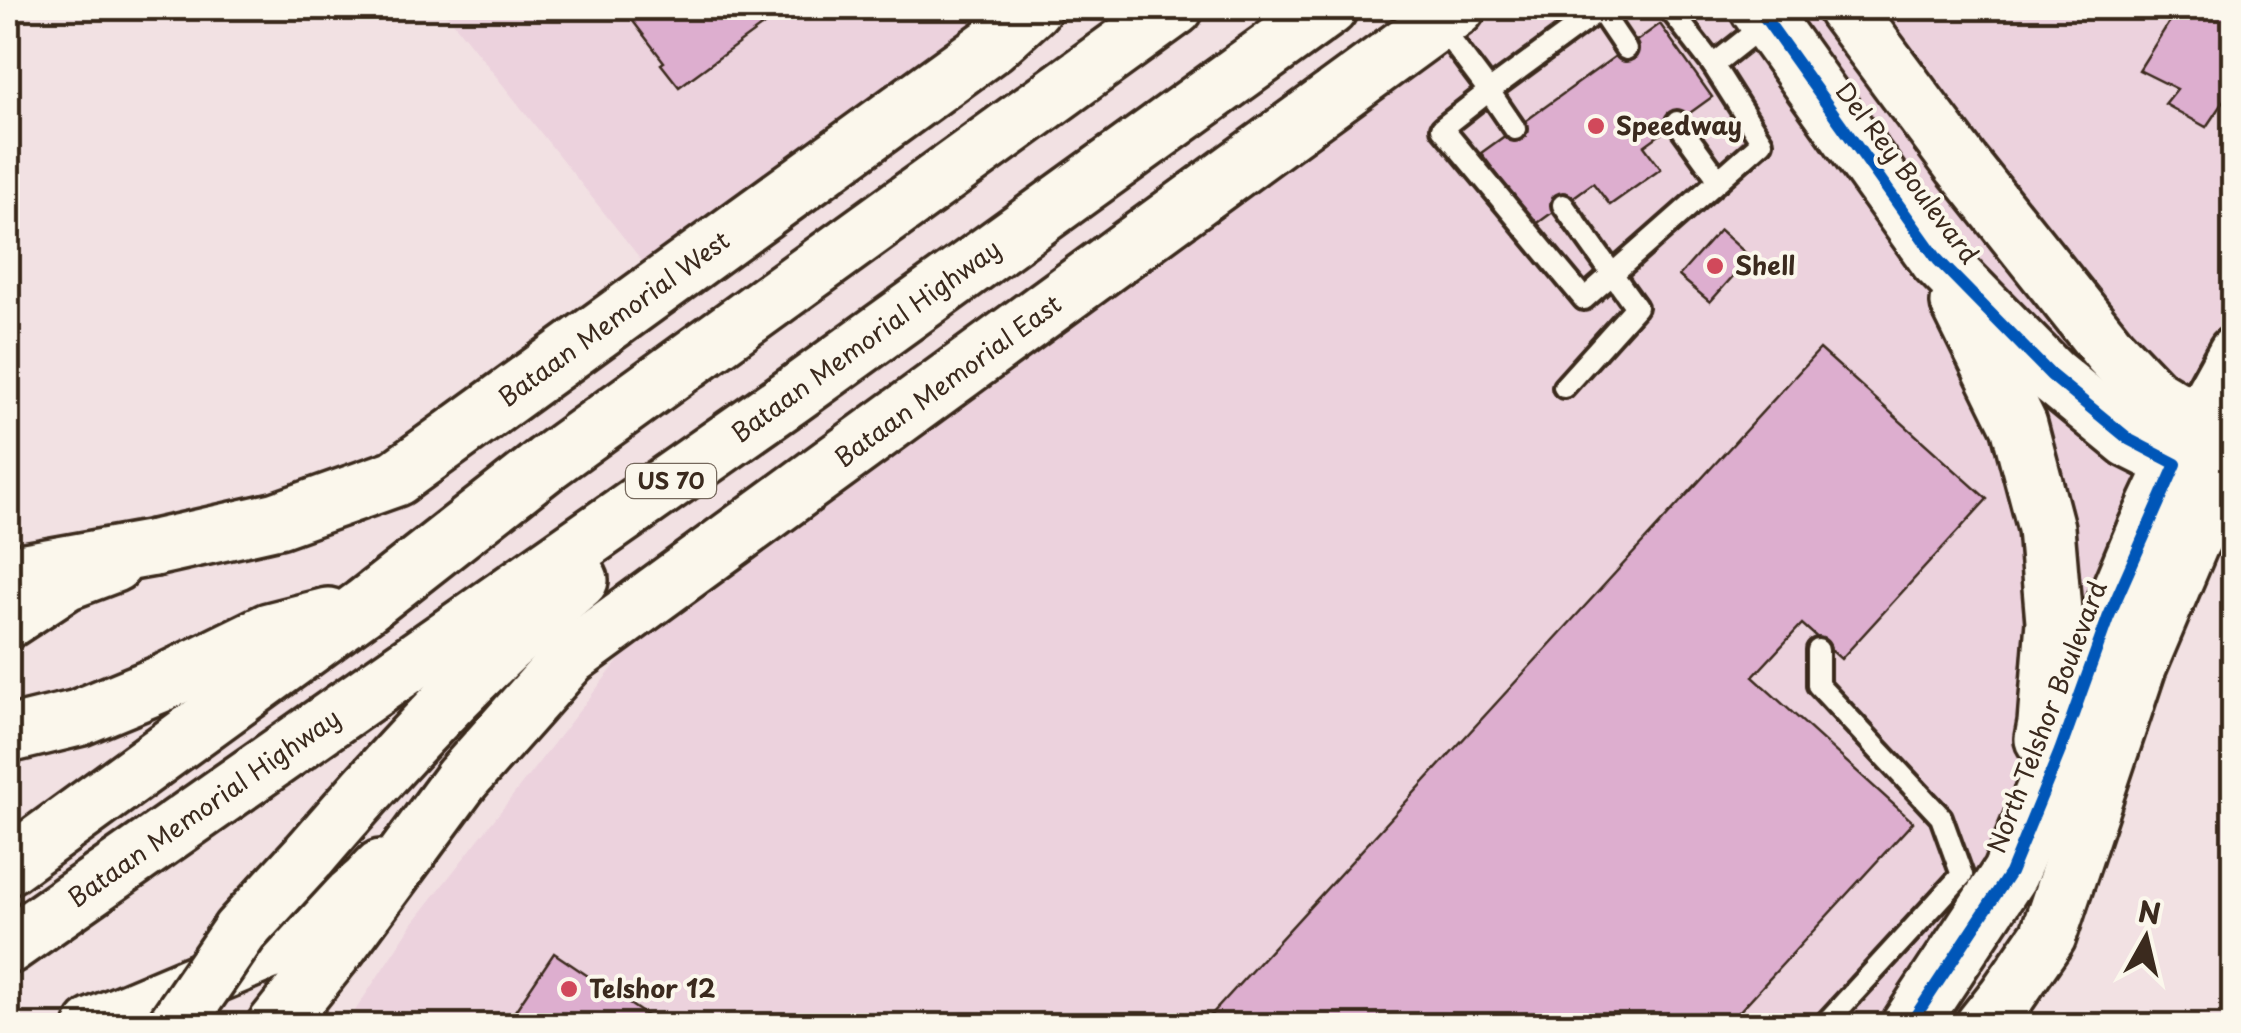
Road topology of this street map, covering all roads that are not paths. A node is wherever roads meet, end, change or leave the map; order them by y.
1 (1034, 8) edge
2 (1175, 8) edge
3 (1329, 8) edge
4 (1600, 8) edge
5 (1669, 8) edge
6 (1845, 8) edge
7 (1447, 15) edge
8 (1763, 15) edge
9 (1626, 49) dead end
10 (1713, 65) junction
11 (1489, 91) junction
12 (1677, 122) dead end
13 (1515, 129) dead end
14 (1962, 165) junction
15 (1718, 180) junction
16 (1897, 202) junction
17 (1563, 205) dead end
18 (1938, 260) junction
19 (1611, 274) junction
20 (2234, 352) edge
21 (1564, 386) dead end
22 (792, 396) junction
23 (2212, 455) edge
24 (154, 548) junction
25 (8, 574) edge
26 (365, 606) junction
27 (8, 620) edge
28 (1818, 650) dead end
29 (8, 735) edge
30 (461, 780) junction
31 (8, 866) edge
32 (2010, 873) junction
33 (8, 946) edge
34 (93, 1026) edge
35 (175, 1026) edge
36 (275, 1026) edge
37 (1823, 1026) edge
38 (1910, 1026) edge
39 (1983, 1026) edge

1 - 24 main road, Bataan Memorial West
2 - 26 main road
3 - 22 main road, Bataan Memorial Highway / US 70
4 - 9 lane
4 - 11 lane
5 - 10 lane
6 - 14 main road, Del Rey Boulevard
7 - 11 lane
7 - 30 main road, Bataan Memorial East
8 - 10 lane
8 - 16 main road, Del Rey Boulevard
10 - 15 lane
11 - 13 lane
11 - 19 lane
12 - 15 lane
14 - 16 main road
14 - 23 main road, Del Rey Boulevard
15 - 19 lane
16 - 18 main road, Del Rey Boulevard
17 - 19 lane
18 - 23 main road, Del Rey Boulevard
18 - 32 main road
19 - 21 lane
20 - 23 street
22 - 33 main road, Bataan Memorial Highway / US 70
22 - 35 main road, bridge
23 - 32 main road, North Telshor Boulevard
23 - 39 main road
24 - 25 main road
24 - 27 main road
26 - 29 main road
26 - 31 main road
28 - 37 lane
30 - 34 main road
30 - 36 main road
32 - 38 main road, North Telshor Boulevard

